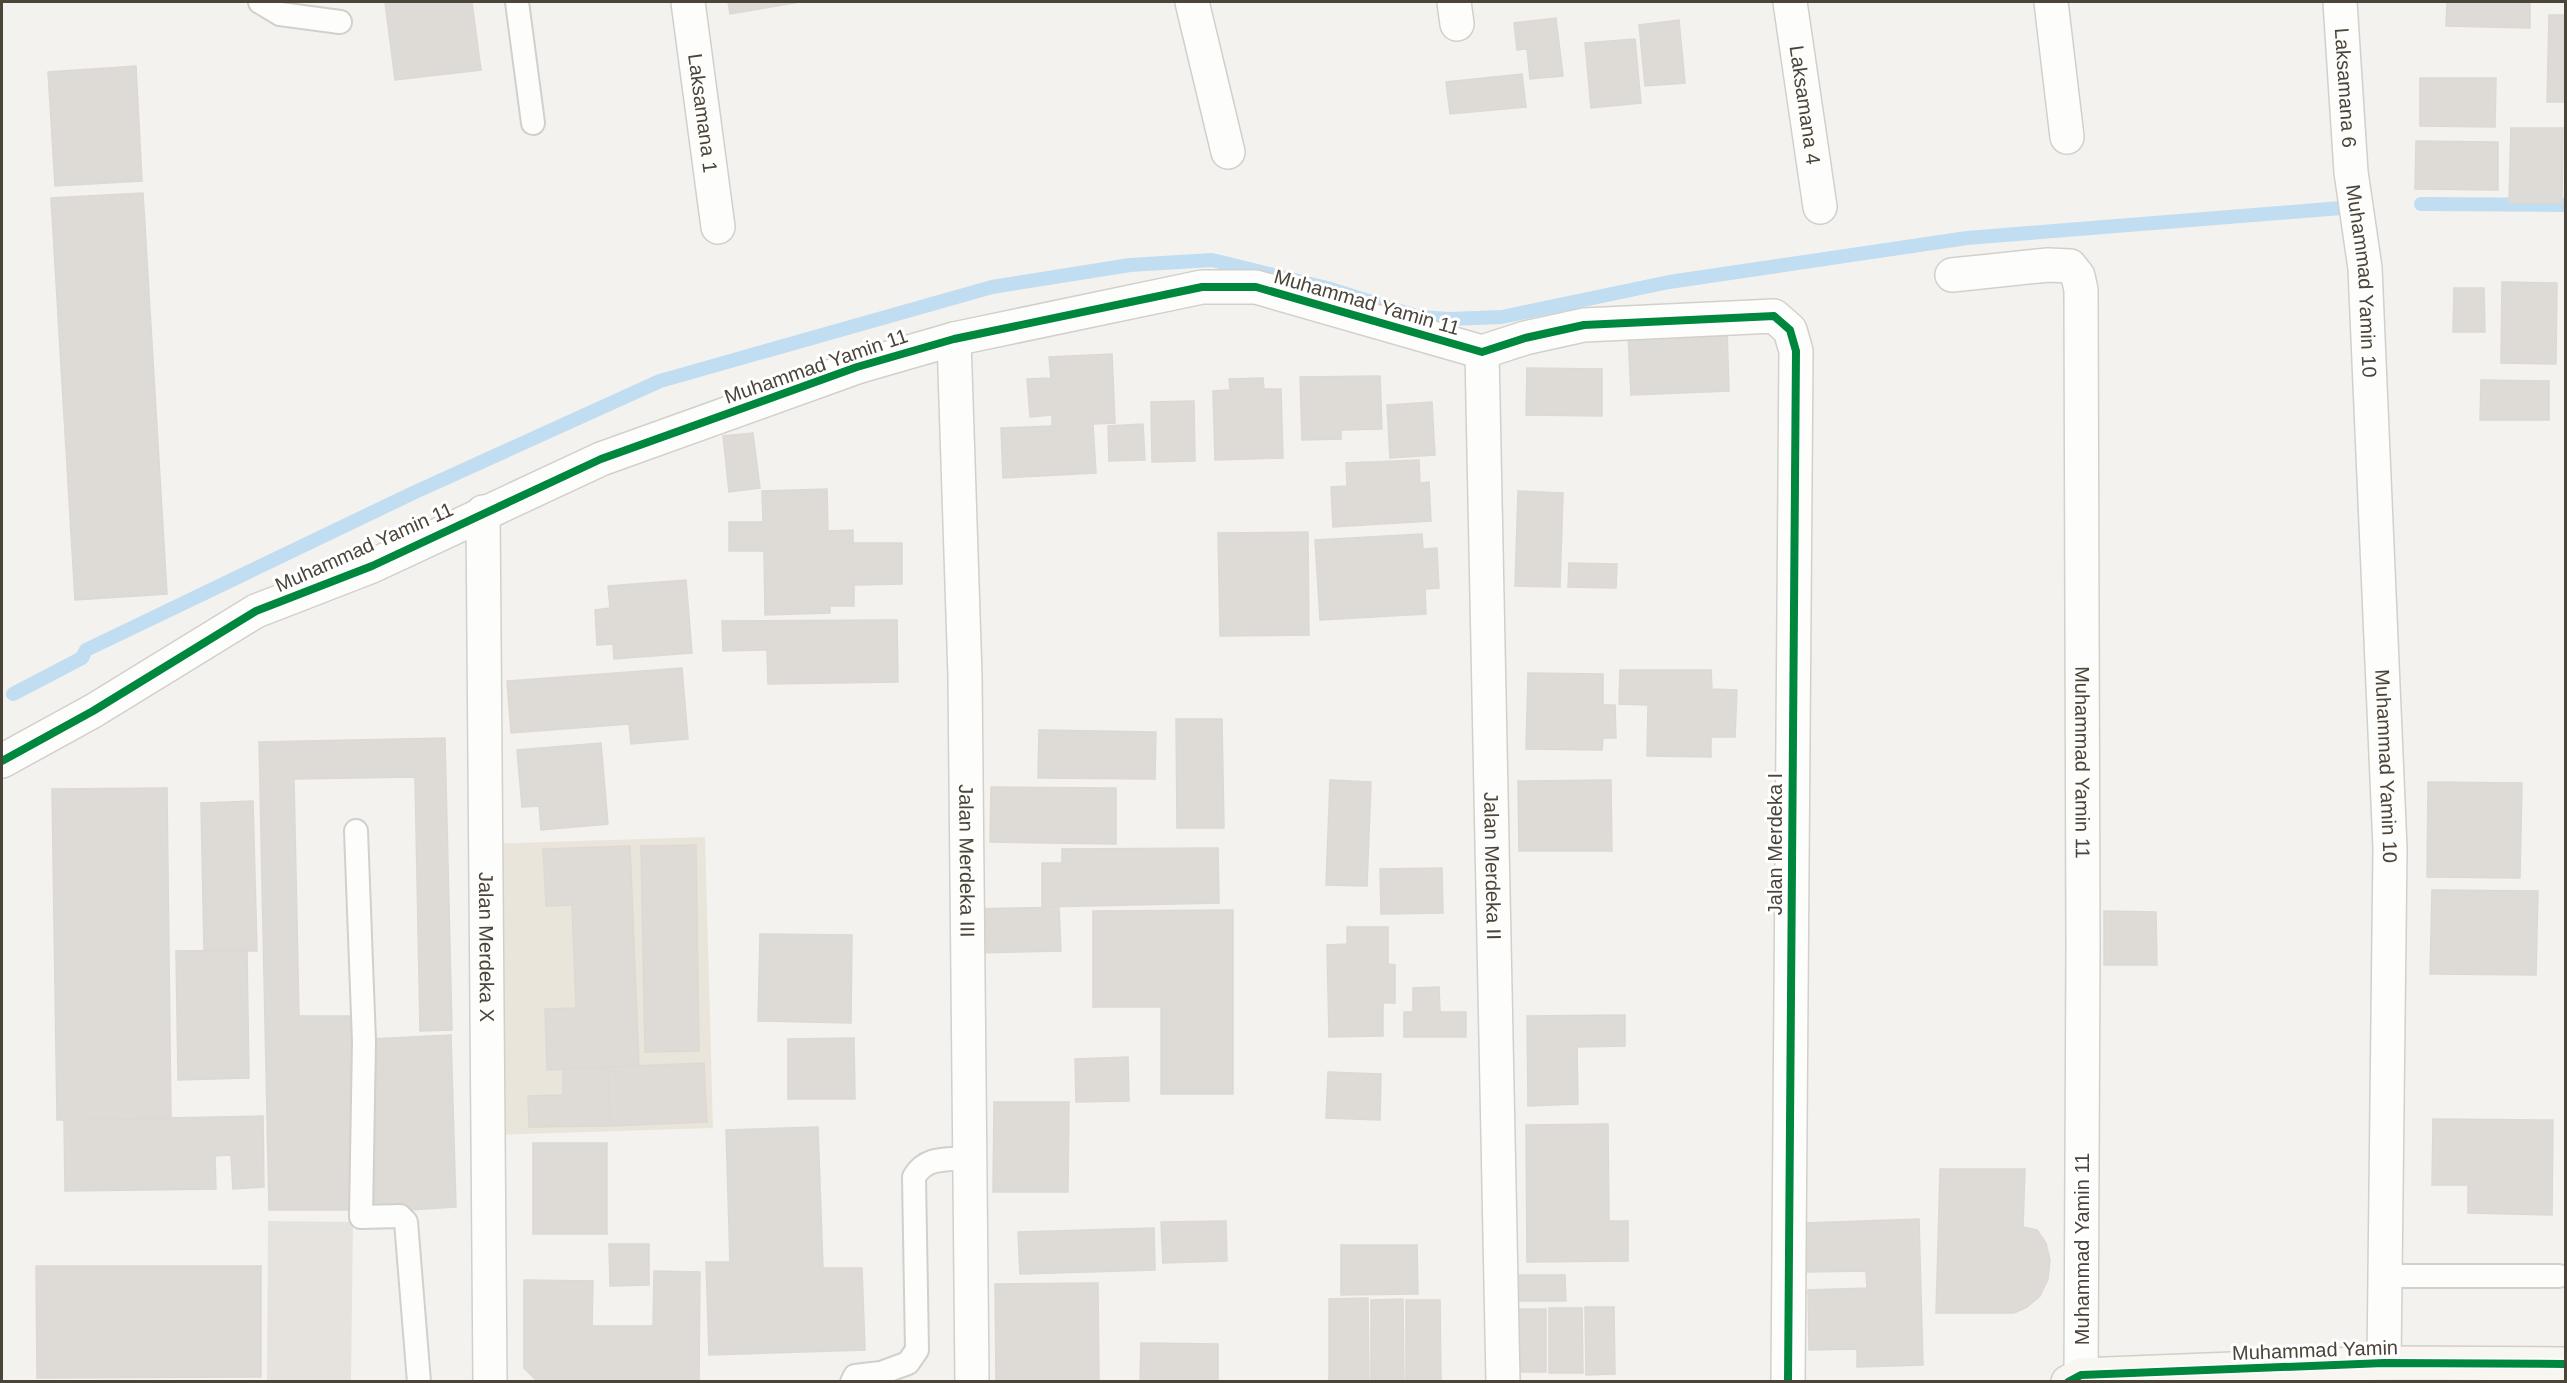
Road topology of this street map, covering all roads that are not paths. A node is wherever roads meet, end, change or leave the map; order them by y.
1 (260, 2) edge
2 (517, 2) edge
3 (688, 2) edge
4 (1192, 2) edge
5 (1790, 2) edge
6 (2051, 2) edge
7 (2340, 2) edge
8 (340, 22) dead end
9 (533, 123) dead end
10 (2067, 137) dead end
11 (1228, 152) dead end
12 (2351, 172) joint
13 (1820, 207) dead end
14 (718, 227) dead end
15 (1952, 275) dead end
16 (1774, 316) joint
17 (954, 339) junction
18 (1482, 352) junction
19 (483, 512) junction
20 (2, 761) edge
21 (356, 831) dead end
22 (969, 1158) junction
23 (2386, 1276) junction
24 (2559, 1276) dead end
25 (2384, 1363) junction
26 (2565, 1364) edge
27 (2077, 1379) edge
28 (419, 1382) edge
29 (490, 1382) edge
30 (852, 1382) edge
31 (972, 1382) edge
32 (1503, 1382) edge
33 (1788, 1382) edge

1 - 8 lane
2 - 9 lane
3 - 14 street, Laksamana 1
4 - 11 street
5 - 13 street, Laksamana 4
6 - 10 street
7 - 12 street, Laksamana 6
12 - 23 street, Muhammad Yamin 10
15 - 27 street, Muhammad Yamin 11
16 - 18 street, Muhammad Yamin 11
16 - 33 street, Jalan Merdeka I
17 - 18 street, Muhammad Yamin 11
17 - 19 street, Muhammad Yamin 11
17 - 22 street, Jalan Merdeka III
18 - 32 street, Jalan Merdeka II
19 - 20 street, Muhammad Yamin 11
19 - 29 street, Jalan Merdeka X
21 - 28 lane
22 - 30 lane
22 - 31 street, Jalan Merdeka III
23 - 24 lane
23 - 25 street, Muhammad Yamin 10
25 - 26 main road, Muhammad Yamin
25 - 27 main road, Muhammad Yamin

